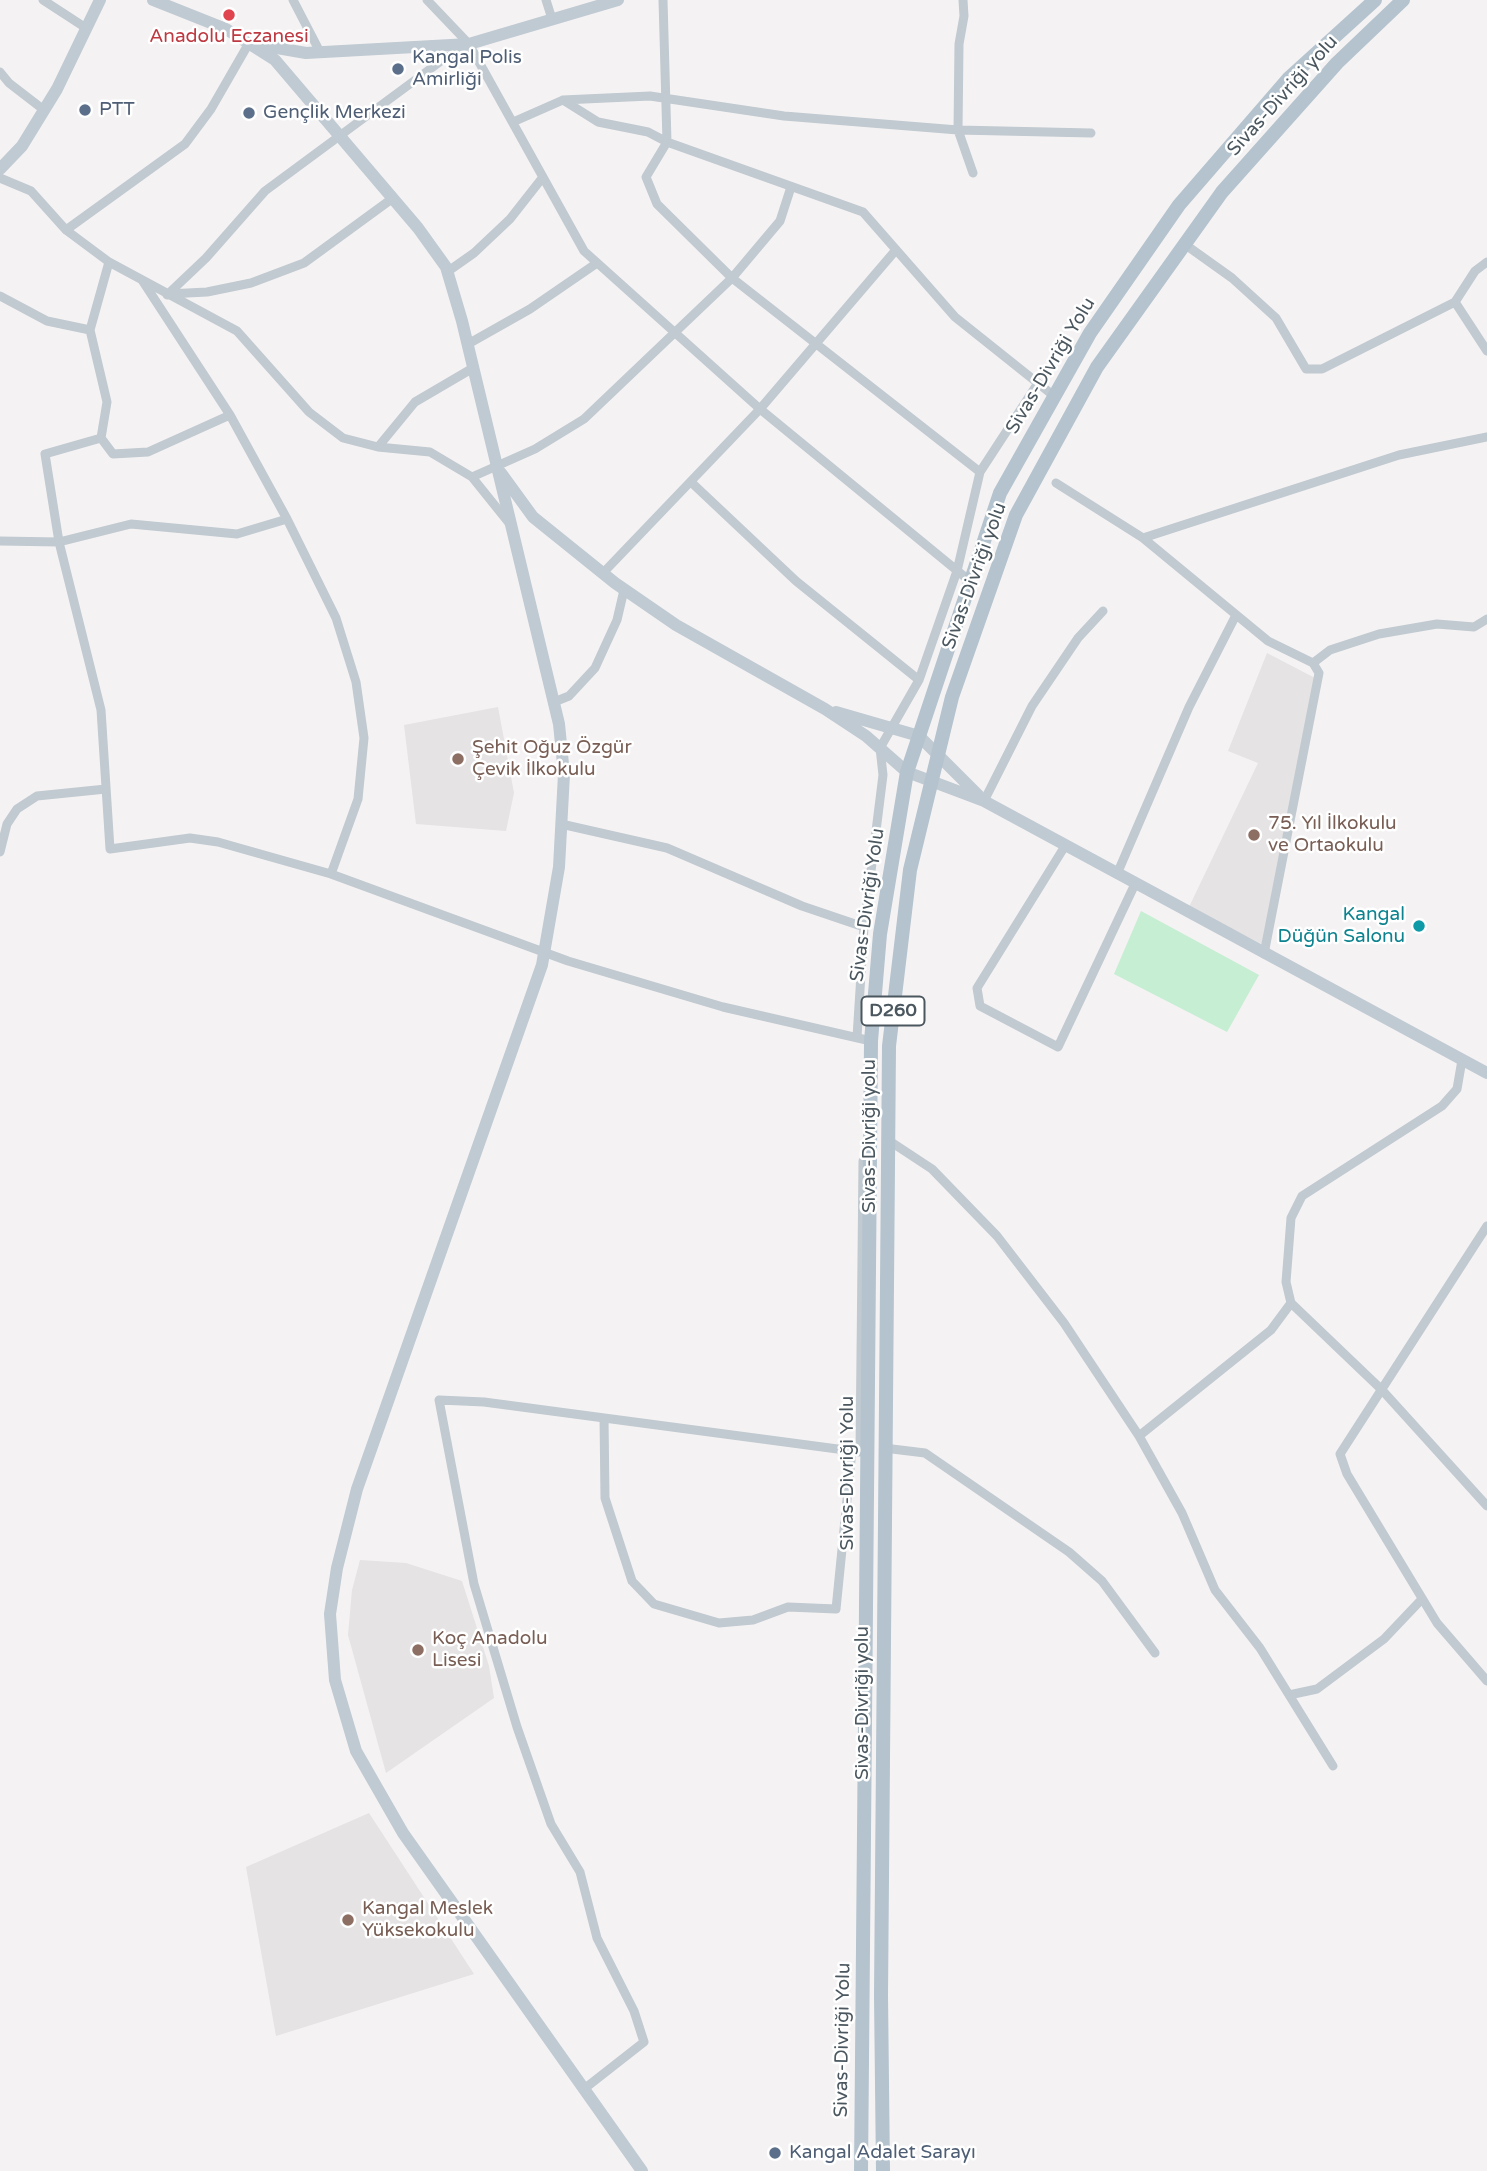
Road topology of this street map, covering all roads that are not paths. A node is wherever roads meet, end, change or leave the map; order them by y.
1 (43, 0) edge
2 (100, 0) edge
3 (156, 0) edge
4 (293, 0) edge
5 (427, 0) edge
6 (546, 0) edge
7 (618, 0) edge
8 (663, 0) edge
9 (963, 0) edge
10 (1375, 0) edge
11 (1403, 0) edge
12 (552, 19) junction
13 (86, 28) junction
14 (249, 43) junction
15 (469, 44) junction
16 (320, 52) junction
17 (0, 72) edge
18 (664, 98) junction
19 (563, 100) junction
20 (44, 110) junction
21 (513, 122) junction
22 (958, 130) junction
23 (1091, 133) dead end
24 (340, 136) junction
25 (667, 142) junction
26 (0, 169) edge
27 (974, 173) dead end
28 (543, 177) junction
29 (0, 178) edge
30 (791, 187) junction
31 (393, 198) junction
32 (66, 230) junction
33 (1183, 243) junction
34 (895, 251) junction
35 (109, 262) junction
36 (1487, 262) edge
37 (597, 263) junction
38 (447, 272) junction
39 (732, 278) junction
40 (142, 280) junction
41 (167, 295) junction
42 (0, 296) edge
43 (1455, 302) junction
44 (90, 330) junction
45 (674, 332) junction
46 (817, 343) junction
47 (468, 344) junction
48 (1487, 351) edge
49 (473, 368) junction
50 (1038, 383) junction
51 (1054, 396) junction
52 (760, 409) junction
53 (230, 415) junction
54 (101, 438) junction
55 (1487, 438) edge
56 (378, 447) junction
57 (497, 467) junction
58 (980, 472) junction
59 (472, 477) junction
60 (692, 483) junction
61 (1056, 483) dead end
62 (287, 519) junction
63 (510, 525) junction
64 (1143, 538) junction
65 (0, 541) edge
66 (59, 542) junction
67 (957, 570) junction
68 (603, 573) junction
69 (971, 582) junction
70 (624, 590) junction
71 (1103, 611) dead end
72 (1236, 615) junction
73 (1487, 619) edge
74 (1313, 663) junction
75 (919, 680) junction
76 (554, 702) junction
77 (825, 709) junction
78 (893, 729) junction
79 (919, 736) junction
80 (880, 748) junction
81 (938, 754) junction
82 (907, 772) junction
83 (932, 780) junction
84 (106, 789) junction
85 (984, 801) junction
86 (561, 824) junction
87 (1065, 846) junction
88 (0, 852) edge
89 (331, 874) junction
90 (1116, 874) junction
91 (1135, 884) junction
92 (864, 927) junction
93 (544, 950) junction
94 (1264, 954) junction
95 (864, 1039) junction
96 (1462, 1059) junction
97 (1487, 1073) edge
98 (891, 1142) junction
99 (1487, 1227) edge
100 (1291, 1303) junction
101 (1382, 1390) junction
102 (604, 1418) junction
103 (1139, 1436) junction
104 (884, 1448) junction
105 (852, 1450) junction
106 (1487, 1506) edge
107 (1422, 1599) junction
108 (1155, 1653) dead end
109 (1487, 1681) edge
110 (1289, 1695) junction
111 (1333, 1766) dead end
112 (584, 2089) junction
113 (642, 2171) edge
114 (861, 2171) edge
115 (883, 2171) edge

1 - 13 street
2 - 13 street
3 - 14 street
4 - 16 street
5 - 15 street
6 - 12 street
7 - 12 street
8 - 18 street
9 - 22 street
10 - 51 main road, Sivas-Divriği Yolu / D260
11 - 33 main road, Sivas-Divriği yolu / D260
12 - 15 street
13 - 20 street
14 - 16 street
14 - 24 street
14 - 32 street
15 - 16 street
15 - 21 street
15 - 24 street
17 - 20 street
18 - 19 street
18 - 22 street
18 - 25 street
19 - 21 street
19 - 25 street
20 - 26 street
21 - 28 street
22 - 23 street
22 - 27 street
24 - 31 street
24 - 41 street
25 - 30 street
25 - 39 street
28 - 37 street
28 - 38 street
29 - 32 street
30 - 34 street
30 - 39 street
31 - 38 street
31 - 41 street
32 - 35 street
33 - 43 street
33 - 81 main road, Sivas-Divriği yolu / D260
34 - 46 street
34 - 50 street
35 - 40 street
35 - 44 street
36 - 43 street
37 - 45 street
37 - 47 street
38 - 47 street
39 - 45 street
39 - 46 street
40 - 41 street
40 - 53 street
41 - 56 street
42 - 44 street
43 - 48 street
44 - 54 street
45 - 52 street
45 - 57 street
46 - 52 street
46 - 58 street
47 - 49 street
49 - 56 street
49 - 57 street
50 - 51 street
50 - 58 street
51 - 69 main road, Sivas-Divriği Yolu / D260
52 - 60 street
52 - 67 street
53 - 54 street
53 - 62 street
54 - 66 street
55 - 64 street
56 - 59 street
57 - 59 street
57 - 63 street
57 - 68 street
58 - 67 street
59 - 63 street
60 - 68 street
60 - 75 street
61 - 64 street
62 - 66 street
62 - 89 street
63 - 76 street
64 - 72 street
65 - 66 street
66 - 84 street
67 - 69 street
67 - 75 street
68 - 70 street
69 - 79 main road, Sivas-Divriği Yolu / D260
70 - 76 street
70 - 77 street
71 - 85 street
72 - 74 street
72 - 90 street
73 - 74 street
74 - 94 street
75 - 78 street
76 - 86 street
77 - 78 street
77 - 80 street
78 - 79 street
78 - 80 street
79 - 81 street
79 - 82 main road, Sivas-Divriği Yolu / D260
80 - 82 street
80 - 92 street
81 - 83 main road, Sivas-Divriği yolu / D260
81 - 85 street
82 - 83 street
82 - 95 main road, Sivas-Divriği Yolu / D260
83 - 85 street
83 - 98 main road, Sivas-Divriği yolu / D260
84 - 88 street
84 - 89 street
85 - 87 street
86 - 92 street
86 - 93 street
87 - 90 street
87 - 91 street
89 - 93 street
90 - 91 street
91 - 94 street
92 - 95 street
93 - 95 street
93 - 112 street
94 - 96 street
95 - 105 street
95 - 114 main road, Sivas-Divriği Yolu / D260
96 - 97 street
96 - 100 street
98 - 103 street
98 - 104 main road, Sivas-Divriği yolu / D260
99 - 101 street
100 - 101 street
100 - 103 street
101 - 106 street
101 - 107 street
102 - 105 street
102 - 105 street
102 - 112 street
103 - 110 street
104 - 108 street
104 - 115 main road, Sivas-Divriği yolu / D260
107 - 109 street
107 - 110 street
110 - 111 street
112 - 113 street

